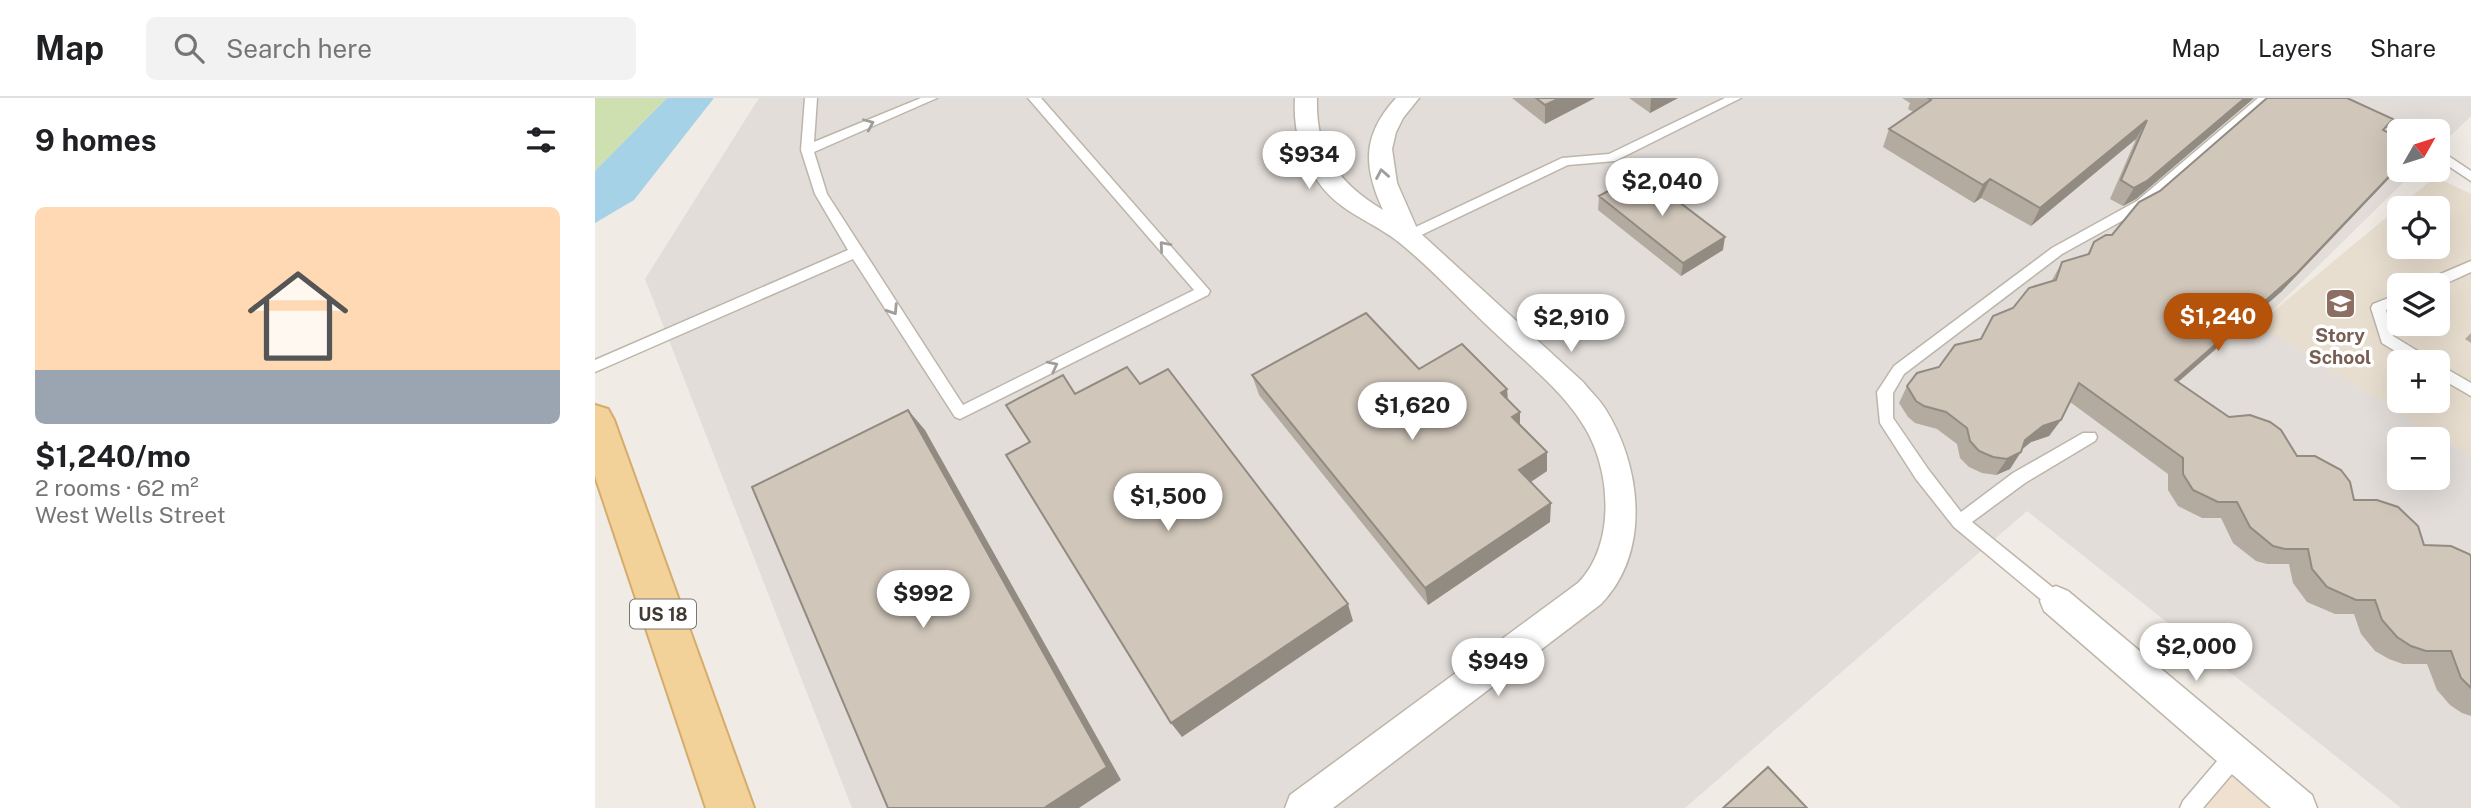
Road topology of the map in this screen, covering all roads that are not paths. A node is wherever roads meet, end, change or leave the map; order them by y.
1 (811, 98) edge
2 (932, 98) edge
3 (1034, 98) edge
4 (1306, 98) edge
5 (1408, 98) edge
6 (1735, 98) edge
7 (2265, 98) edge
8 (2336, 98) edge
9 (2387, 122) edge
10 (807, 150) junction
11 (2450, 162) edge
12 (2471, 177) edge
13 (1408, 236) junction
14 (856, 253) junction
15 (2471, 266) edge
16 (2450, 276) edge
17 (2387, 304) edge
18 (2404, 350) edge
19 (595, 366) edge
20 (2450, 377) edge
21 (2471, 390) edge
22 (595, 420) edge
23 (2089, 437) dead end
24 (1959, 522) junction
25 (2056, 601) joint
26 (2236, 754) junction
27 (730, 808) edge
28 (1303, 808) edge
29 (2190, 808) edge
30 (2298, 808) edge

1 - 10 lane
10 -> 2 lane
14 -> 3 lane
4 - 13 street
13 -> 5 street
6 - 13 lane
7 - 24 lane
8 - 9 lane
10 - 14 lane
11 - 12 lane
13 - 28 street
14 - 19 lane
15 - 16 lane
17 - 18 lane
20 - 21 lane
22 - 27 main road, US 18
23 - 24 lane
24 - 25 lane
25 - 26 street
26 - 29 lane
26 - 30 street

